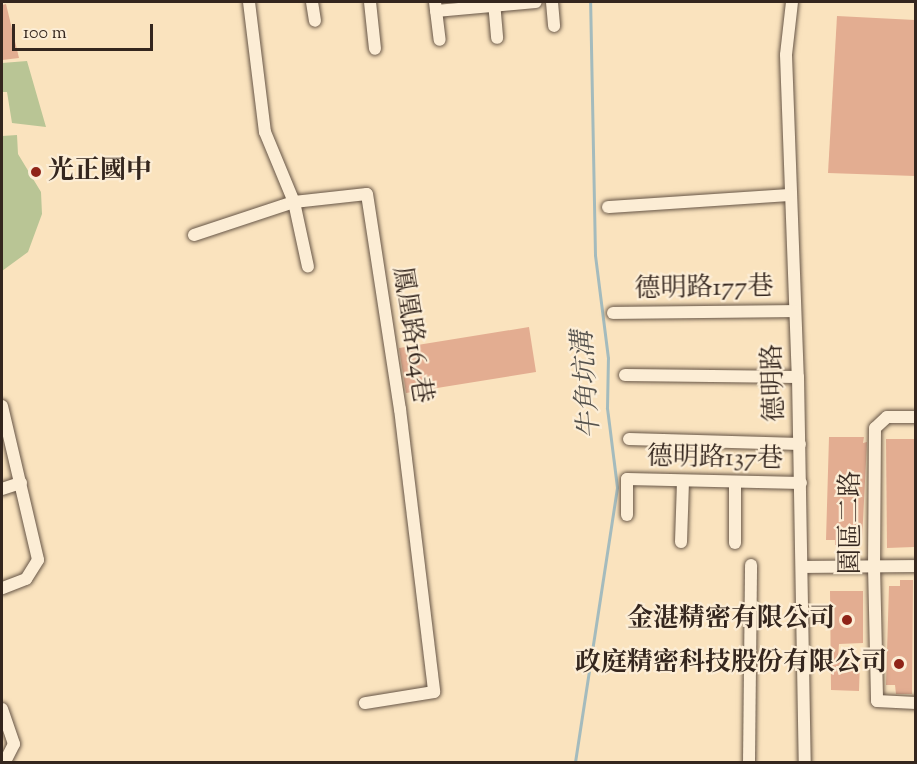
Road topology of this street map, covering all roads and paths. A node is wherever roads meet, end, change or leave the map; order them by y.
1 (249, 2) edge
2 (312, 2) edge
3 (370, 2) edge
4 (536, 2) edge
5 (552, 2) edge
6 (792, 2) edge
7 (494, 4) edge
8 (435, 6) edge
9 (315, 21) dead end
10 (554, 26) dead end
11 (497, 38) dead end
12 (440, 40) dead end
13 (375, 49) dead end
14 (792, 195) junction
15 (294, 202) junction
16 (608, 207) dead end
17 (194, 235) dead end
18 (308, 267) dead end
19 (795, 310) junction
20 (613, 313) dead end
21 (625, 375) dead end
22 (798, 377) junction
23 (2, 406) edge
24 (915, 417) edge
25 (629, 439) dead end
26 (800, 444) junction
27 (683, 481) junction
28 (735, 482) junction
29 (21, 483) junction
30 (801, 483) junction
31 (2, 489) edge
32 (627, 515) dead end
33 (681, 542) dead end
34 (735, 543) dead end
35 (751, 565) dead end
36 (874, 566) junction
37 (915, 566) edge
38 (803, 567) junction
39 (2, 588) edge
40 (365, 703) dead end
41 (915, 703) edge
42 (2, 709) edge
43 (5, 762) edge
44 (749, 762) edge
45 (805, 762) edge

1 - 15 street
2 - 9 street
3 - 13 street
4 - 7 street
5 - 10 street
6 - 14 street, 德明路
7 - 8 street
7 - 11 street
8 - 12 street
14 - 16 street
14 - 19 street, 德明路
15 - 17 street
15 - 18 street
15 - 40 street, 鳳凰路164巷
19 - 20 street, 德明路177巷
19 - 22 street, 德明路
21 - 22 street
22 - 26 street, 德明路
23 - 29 street
24 - 36 street, 園區二路
25 - 26 street
26 - 30 street, 德明路
27 - 28 street, 德明路137巷
27 - 32 street, 德明路137巷
27 - 33 street
28 - 30 street, 德明路137巷
28 - 34 street
29 - 31 street
29 - 39 street
30 - 38 street, 德明路
35 - 44 street
36 - 37 street
36 - 38 street
36 - 41 street, 園區二路
38 - 45 street, 德明路
42 - 43 street

